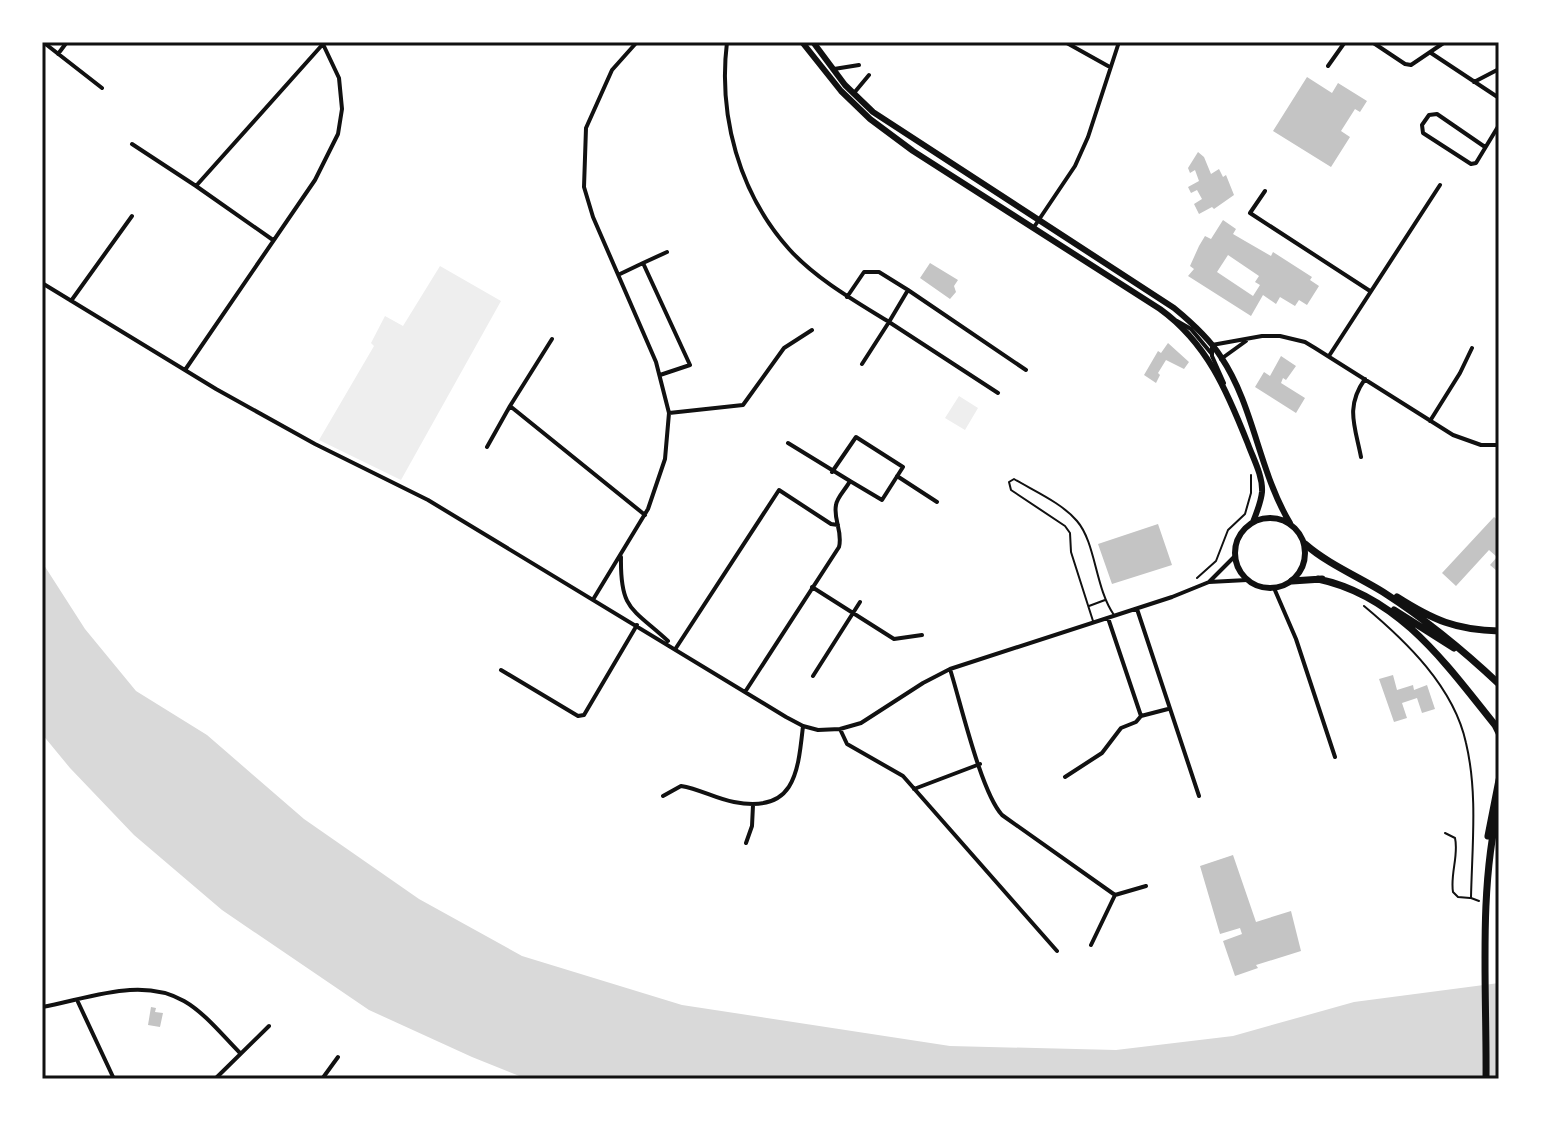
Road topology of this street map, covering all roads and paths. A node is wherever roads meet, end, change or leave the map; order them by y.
1 (43, 42) edge
2 (67, 42) edge
3 (637, 42) edge
4 (727, 42) edge
5 (802, 42) edge
6 (813, 42) edge
7 (1065, 42) edge
8 (1119, 42) edge
9 (1345, 42) edge
10 (1372, 42) edge
11 (1445, 42) edge
12 (323, 43) edge
13 (1431, 53) junction
14 (58, 54) junction
15 (859, 65) dead end
16 (1109, 66) junction
17 (1328, 66) dead end
18 (1499, 69) edge
19 (834, 70) junction
20 (869, 75) dead end
21 (1474, 82) junction
22 (102, 88) dead end
23 (854, 93) junction
24 (1499, 98) edge
25 (1499, 125) edge
26 (132, 144) dead end
27 (1485, 147) junction
28 (1440, 185) dead end
29 (196, 186) junction
30 (1265, 191) dead end
31 (132, 216) dead end
32 (1038, 221) junction
33 (1033, 229) junction
34 (273, 240) junction
35 (667, 252) dead end
36 (643, 263) junction
37 (619, 274) junction
38 (42, 283) edge
39 (908, 290) junction
40 (1370, 291) junction
41 (847, 297) junction
42 (71, 301) junction
43 (1170, 316) junction
44 (889, 322) junction
45 (812, 330) dead end
46 (552, 339) dead end
47 (1248, 340) junction
48 (1212, 345) junction
49 (1472, 348) dead end
50 (1212, 356) junction
51 (1329, 356) junction
52 (1223, 360) junction
53 (862, 364) dead end
54 (185, 370) junction
55 (1026, 370) dead end
56 (660, 375) junction
57 (1365, 379) junction
58 (1225, 388) junction
59 (998, 393) dead end
60 (510, 406) junction
61 (669, 413) junction
62 (1430, 421) junction
63 (788, 443) dead end
64 (1499, 445) edge
65 (487, 447) dead end
66 (1251, 450) junction
67 (1361, 457) dead end
68 (832, 472) junction
69 (897, 476) junction
70 (850, 481) junction
71 (937, 502) dead end
72 (645, 515) junction
73 (1253, 522) junction
74 (1290, 523) junction
75 (839, 525) junction
76 (1305, 544) junction
77 (621, 555) junction
78 (1235, 556) junction
79 (1330, 562) junction
80 (1318, 579) junction
81 (1247, 580) junction
82 (1292, 581) junction
83 (1209, 582) junction
84 (812, 587) junction
85 (1274, 588) junction
86 (1188, 591) junction
87 (594, 599) junction
88 (1105, 600) junction
89 (1358, 601) dead end
90 (860, 602) dead end
91 (1088, 606) junction
92 (1137, 609) junction
93 (853, 613) junction
94 (1115, 616) junction
95 (1108, 618) junction
96 (1094, 623) junction
97 (637, 625) junction
98 (1499, 631) edge
99 (922, 635) dead end
100 (676, 648) junction
101 (1474, 660) junction
102 (950, 669) junction
103 (501, 670) dead end
104 (813, 676) dead end
105 (1499, 684) edge
106 (745, 692) junction
107 (1168, 709) junction
108 (1141, 716) junction
109 (803, 726) junction
110 (840, 729) junction
111 (1499, 733) edge
112 (1335, 757) dead end
113 (980, 764) junction
114 (1065, 777) dead end
115 (1499, 780) edge
116 (914, 789) junction
117 (663, 796) dead end
118 (1199, 796) dead end
119 (753, 805) junction
120 (1499, 805) edge
121 (1445, 833) dead end
122 (746, 843) dead end
123 (1488, 882) junction
124 (1146, 886) dead end
125 (1115, 895) junction
126 (1471, 898) junction
127 (1482, 902) dead end
128 (1091, 945) dead end
129 (1057, 951) dead end
130 (77, 1001) junction
131 (42, 1007) edge
132 (269, 1026) dead end
133 (240, 1053) junction
134 (338, 1057) dead end
135 (114, 1079) edge
136 (215, 1079) edge
137 (322, 1079) edge
138 (1486, 1079) edge

1 - 14 street
2 - 14 street
3 - 37 street
4 - 41 street
5 - 33 main road
6 - 19 main road
7 - 16 street
8 - 16 street
9 - 17 street
10 - 13 street
11 - 13 street
12 - 29 street
12 - 34 street
13 - 21 street
14 - 22 street
15 - 19 street
16 - 32 street
18 - 21 street
19 - 23 main road
20 - 23 street
21 - 24 street
23 - 32 main road
25 - 27 street
26 - 29 street
27 - 27 street
28 - 40 street
29 - 34 street
30 - 40 street
31 - 42 street
32 - 33 street
32 - 48 main road
33 - 43 main road
34 - 54 street
35 - 36 street
36 - 37 street
36 - 56 street
37 - 56 street
38 - 42 street
39 - 41 street
39 - 44 street
39 - 55 street
40 - 51 street
41 - 44 street
42 - 54 street
43 - 50 street
43 - 58 main road
44 - 53 street
44 - 59 street
45 - 61 street
46 - 60 street
47 - 48 street
47 - 51 street
47 - 52 street
48 - 50 street
48 - 52 main road
49 - 62 street
50 - 52 street
50 - 58 street
51 - 57 street
52 - 74 main road
54 - 87 street
56 - 61 street
57 - 62 street
57 - 67 street
58 - 66 main road
60 - 65 street
60 - 72 street
61 - 72 street
62 - 64 street
63 - 68 street
66 - 73 main road
66 - 86 path
68 - 69 street
68 - 70 street
69 - 70 street
69 - 71 street
70 - 75 street
72 - 77 street
73 - 74 main road
73 - 78 main road
74 - 76 main road
75 - 84 street
75 - 100 street
76 - 79 highway
76 - 82 main road
77 - 87 street
77 - 100 street
78 - 81 main road
78 - 83 street
79 - 98 highway
79 - 101 highway
80 - 82 highway
80 - 101 highway
80 - 111 highway
81 - 83 street
81 - 85 main road
82 - 85 main road
83 - 86 street
84 - 93 street
84 - 106 street
85 - 112 street
86 - 92 street
87 - 97 street
88 - 91 lane
88 - 91 lane
88 - 94 lane
89 - 126 path
90 - 93 street
91 - 96 lane
92 - 94 street
92 - 107 street
93 - 99 street
93 - 104 street
94 - 95 street
95 - 96 street
95 - 108 street
96 - 102 street
97 - 100 street
97 - 103 street
100 - 106 street
101 - 105 highway
102 - 110 street
102 - 113 street
106 - 109 street
107 - 108 street
107 - 118 street
108 - 114 street
109 - 110 street
109 - 119 street
110 - 116 street
113 - 116 street
113 - 125 street
115 - 123 highway
116 - 129 street
117 - 119 street
119 - 122 street
120 - 123 highway
121 - 126 path
123 - 138 highway
124 - 125 street
125 - 128 street
126 - 127 path
130 - 131 street
130 - 133 street
130 - 135 street
132 - 133 street
133 - 136 street
134 - 137 street

